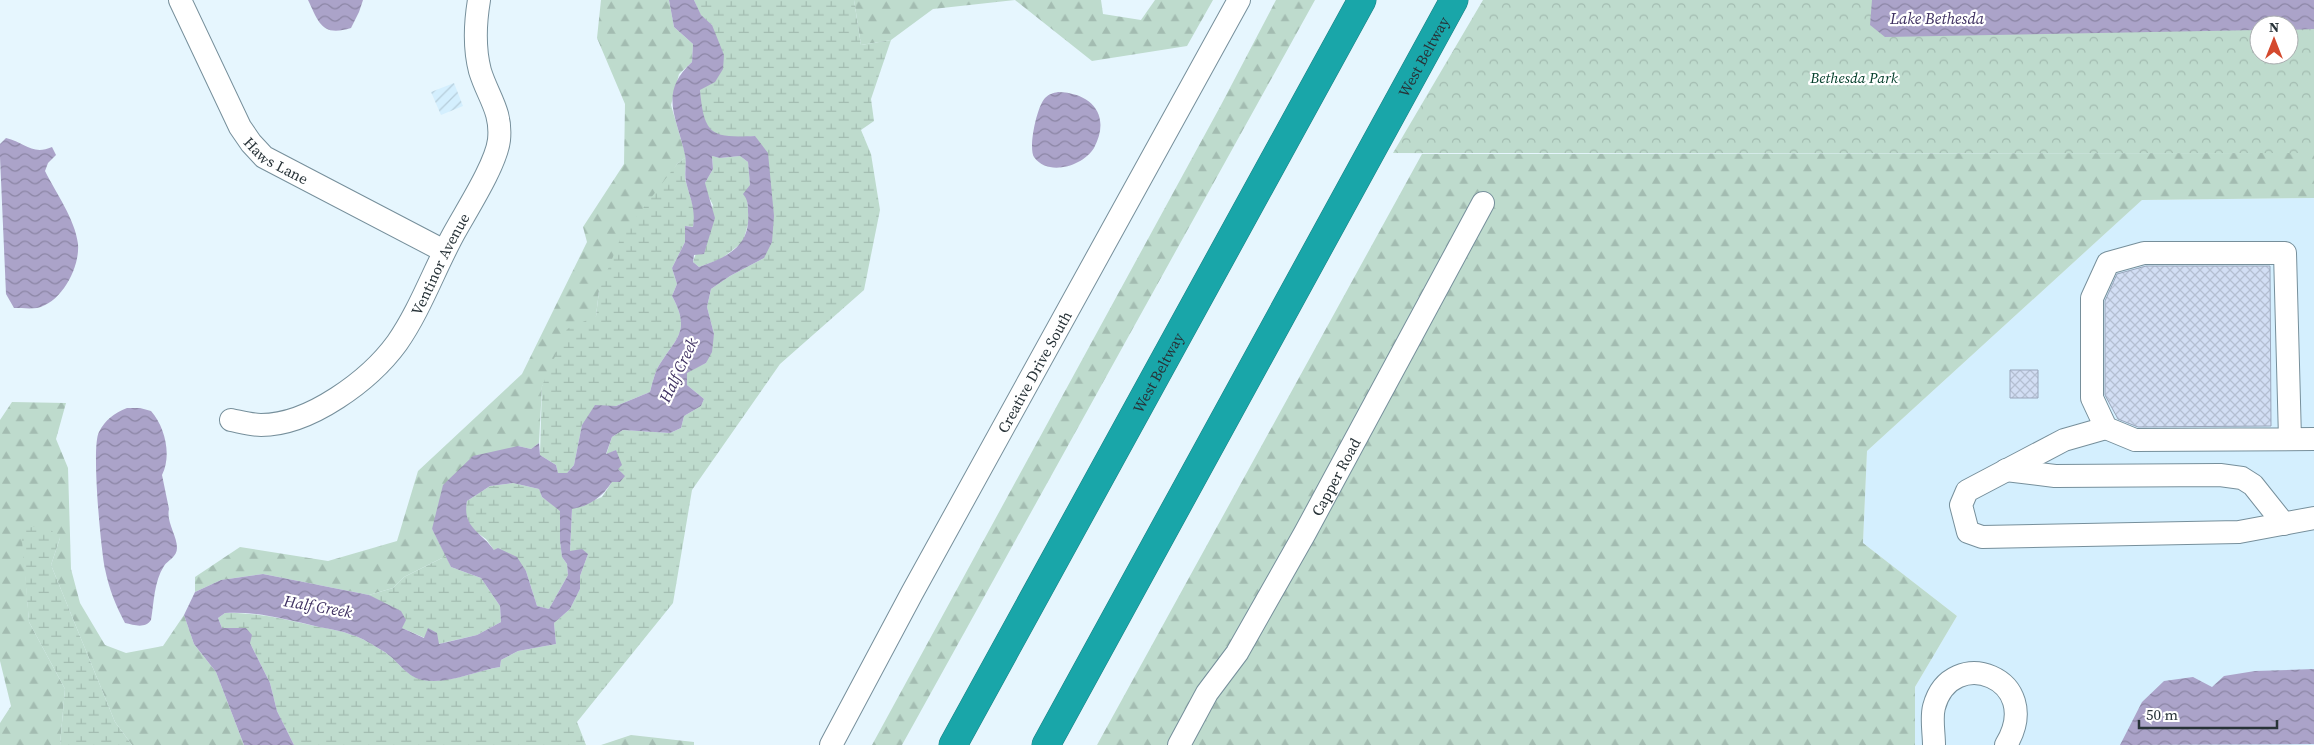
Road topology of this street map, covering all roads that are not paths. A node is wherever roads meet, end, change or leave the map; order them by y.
1 (180, 0) edge
2 (479, 0) edge
3 (1238, 0) edge
4 (1362, 0) edge
5 (1454, 0) edge
6 (1483, 203) dead end
7 (444, 251) junction
8 (231, 420) dead end
9 (2106, 428) junction
10 (2290, 439) junction
11 (2314, 439) edge
12 (2006, 470) junction
13 (2314, 518) edge
14 (2284, 524) junction
15 (831, 745) edge
16 (953, 745) edge
17 (1046, 745) edge
18 (1179, 745) edge
19 (1934, 745) edge
20 (2006, 745) edge

1 - 7 street, Haws Lane
2 - 7 street, Ventinor Avenue
3 - 15 street, Creative Drive South
4 - 16 highway, West Beltway
5 - 17 highway, West Beltway
6 - 18 street, Capper Road
7 - 8 street, Ventinor Avenue
9 - 10 street
9 - 10 street
9 - 12 street
10 - 11 street
12 - 14 street
12 - 14 street
13 - 14 street
19 - 20 street

